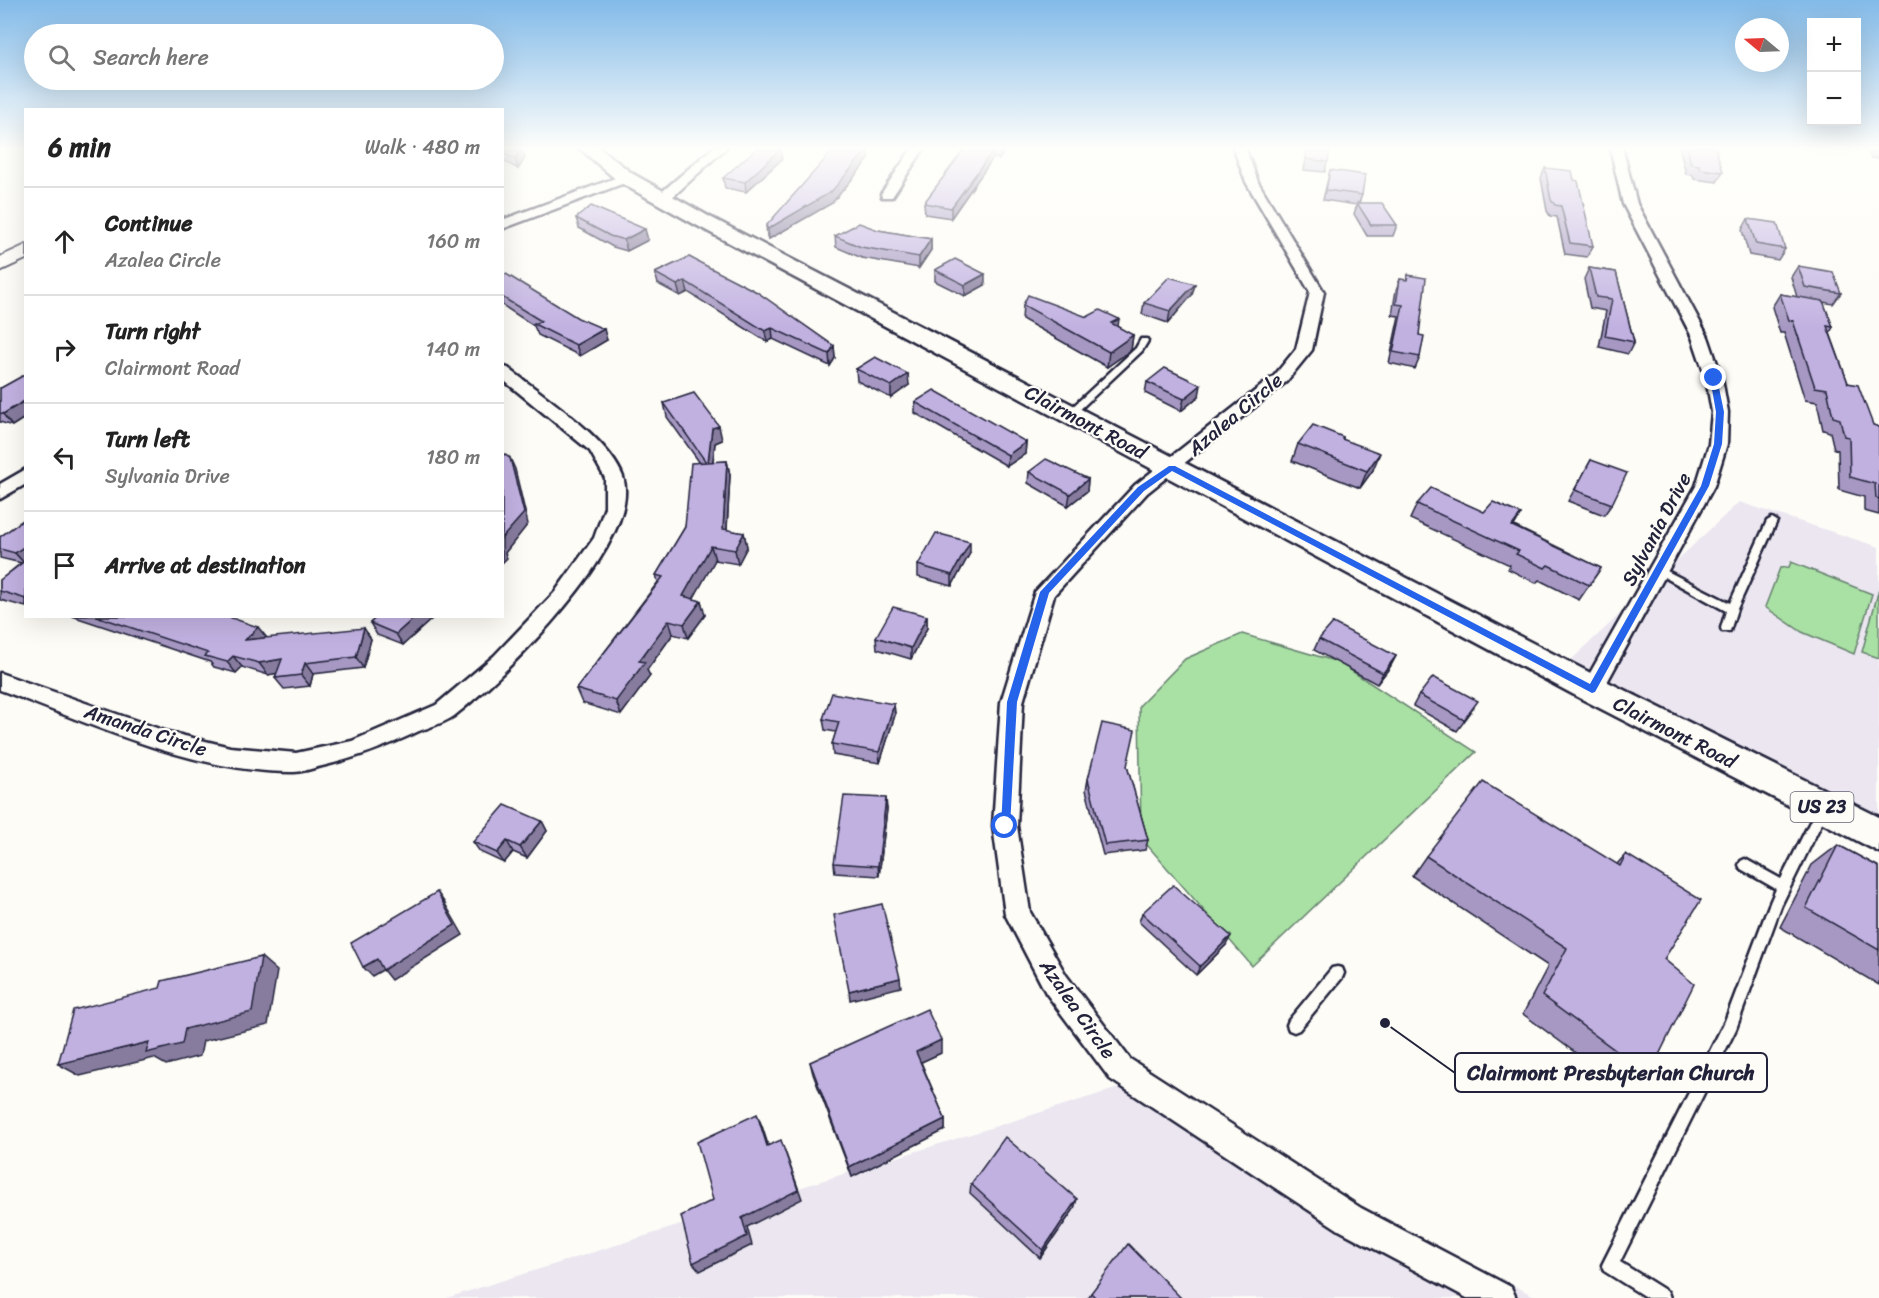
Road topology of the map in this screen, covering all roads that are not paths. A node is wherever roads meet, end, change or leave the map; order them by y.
1 (548, 208) edge
2 (678, 208) edge
3 (1267, 208) edge
4 (1632, 208) edge
5 (504, 224) edge
6 (24, 252) edge
7 (0, 265) edge
8 (1144, 341) dead end
9 (504, 373) edge
10 (1070, 414) junction
11 (1172, 468) junction
12 (24, 476) edge
13 (0, 493) edge
14 (1772, 521) dead end
15 (1658, 570) junction
16 (1732, 609) junction
17 (1726, 628) dead end
18 (0, 681) edge
19 (1592, 689) junction
20 (1823, 808) junction
21 (1879, 836) edge
22 (1745, 865) dead end
23 (1784, 887) junction
24 (1336, 973) dead end
25 (1294, 1025) dead end
26 (1500, 1298) edge
27 (1662, 1298) edge

1 - 5 street
2 - 10 main road, Clairmont Road / US 23
3 - 11 street, Azalea Circle
4 - 15 street, Sylvania Drive
6 - 7 main road
8 - 10 lane
9 - 18 street, Amanda Circle
10 - 11 main road, Clairmont Road / US 23
11 - 19 main road, Clairmont Road / US 23
11 - 26 street, Azalea Circle
12 - 13 street
14 - 16 lane
15 - 16 lane
15 - 19 street, Sylvania Drive
16 - 17 lane
19 - 20 main road, Clairmont Road / US 23
20 - 21 main road, Clairmont Road / US 23
20 - 23 lane
22 - 23 lane
23 - 27 lane
24 - 25 lane

